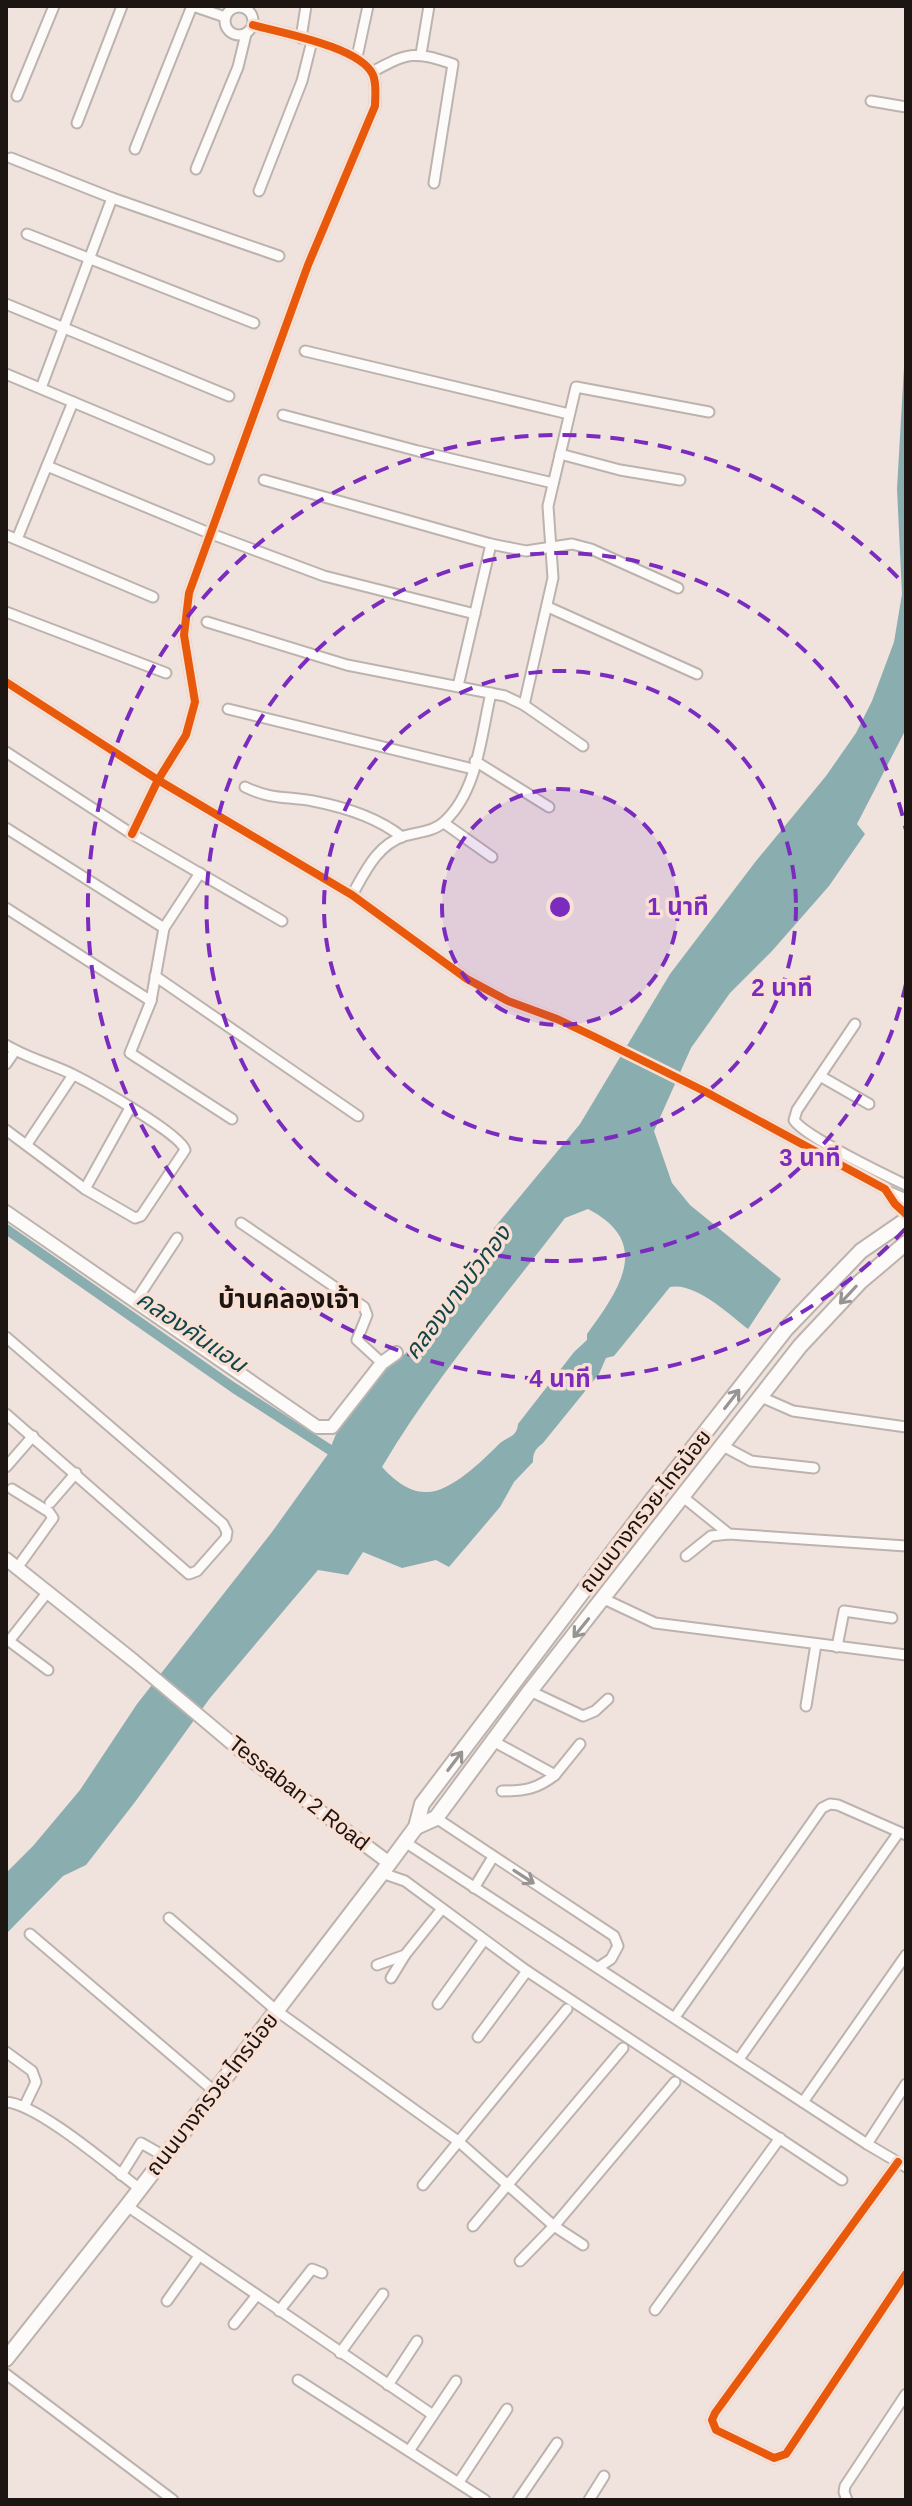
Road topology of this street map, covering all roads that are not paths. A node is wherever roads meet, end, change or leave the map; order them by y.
1 (54, 6) edge
2 (122, 6) edge
3 (192, 6) edge
4 (306, 6) edge
5 (368, 6) edge
6 (429, 6) edge
7 (237, 7) edge
8 (225, 17) junction
9 (249, 30) junction
10 (301, 38) junction
11 (312, 41) junction
12 (421, 54) junction
13 (357, 57) junction
14 (372, 72) junction
15 (17, 96) dead end
16 (871, 101) dead end
17 (906, 107) edge
18 (77, 123) dead end
19 (135, 149) dead end
20 (11, 158) dead end
21 (196, 169) dead end
22 (434, 183) dead end
23 (259, 191) dead end
24 (112, 198) junction
25 (27, 234) dead end
26 (279, 256) dead end
27 (90, 259) junction
28 (6, 304) edge
29 (254, 323) dead end
30 (63, 328) junction
31 (305, 351) dead end
32 (6, 374) edge
33 (41, 388) junction
34 (229, 396) dead end
35 (73, 402) junction
36 (709, 412) dead end
37 (569, 414) junction
38 (283, 415) dead end
39 (560, 454) junction
40 (209, 459) dead end
41 (47, 466) junction
42 (264, 480) dead end
43 (680, 480) dead end
44 (553, 483) junction
45 (209, 533) junction
46 (6, 535) edge
47 (17, 539) junction
48 (491, 544) junction
49 (552, 548) junction
50 (678, 588) dead end
51 (153, 597) dead end
52 (548, 607) junction
53 (6, 612) edge
54 (475, 614) junction
55 (207, 622) dead end
56 (166, 673) dead end
57 (697, 674) dead end
58 (6, 682) edge
59 (458, 686) junction
60 (491, 693) junction
61 (524, 705) junction
62 (228, 709) dead end
63 (583, 746) dead end
64 (6, 752) edge
65 (474, 765) junction
66 (158, 780) junction
67 (245, 787) dead end
68 (549, 807) dead end
69 (444, 823) junction
70 (6, 828) edge
71 (132, 834) junction
72 (402, 837) junction
73 (492, 857) dead end
74 (200, 873) junction
75 (352, 895) junction
76 (6, 908) edge
77 (282, 921) dead end
78 (164, 928) junction
79 (155, 976) junction
80 (151, 1001) junction
81 (855, 1024) dead end
82 (10, 1048) edge
83 (6, 1064) edge
84 (73, 1075) junction
85 (820, 1076) junction
86 (869, 1104) dead end
87 (130, 1108) junction
88 (358, 1116) dead end
89 (232, 1119) dead end
90 (6, 1130) edge
91 (27, 1144) junction
92 (906, 1185) edge
93 (85, 1189) junction
94 (887, 1191) junction
95 (906, 1199) edge
96 (6, 1212) edge
97 (906, 1217) edge
98 (241, 1223) dead end
99 (177, 1238) dead end
100 (906, 1243) edge
101 (135, 1302) junction
102 (6, 1337) edge
103 (396, 1353) dead end
104 (382, 1363) junction
105 (761, 1397) junction
106 (6, 1414) edge
107 (906, 1427) edge
108 (33, 1436) junction
109 (721, 1445) junction
110 (6, 1467) edge
111 (814, 1468) dead end
112 (76, 1473) junction
113 (12, 1489) dead end
114 (683, 1497) junction
115 (50, 1503) dead end
116 (729, 1534) junction
117 (906, 1546) edge
118 (686, 1556) dead end
119 (11, 1564) edge
120 (47, 1593) junction
121 (604, 1599) junction
122 (892, 1618) dead end
123 (7, 1642) edge
124 (816, 1644) junction
125 (837, 1647) junction
126 (906, 1655) edge
127 (48, 1670) dead end
128 (530, 1691) junction
129 (608, 1699) dead end
130 (806, 1706) dead end
131 (493, 1741) junction
132 (580, 1744) dead end
133 (555, 1775) junction
134 (502, 1791) dead end
135 (436, 1818) junction
136 (416, 1827) junction
137 (902, 1833) edge
138 (405, 1842) junction
139 (493, 1857) junction
140 (385, 1868) junction
141 (474, 1888) junction
142 (441, 1910) junction
143 (169, 1918) dead end
144 (30, 1934) dead end
145 (484, 1940) junction
146 (405, 1955) junction
147 (906, 1955) edge
148 (377, 1965) dead end
149 (599, 1967) junction
150 (527, 1971) junction
151 (391, 1978) dead end
152 (438, 2004) dead end
153 (567, 2009) dead end
154 (277, 2011) junction
155 (675, 2017) junction
156 (478, 2037) dead end
157 (623, 2048) dead end
158 (6, 2052) edge
159 (739, 2059) junction
160 (675, 2082) dead end
161 (906, 2084) edge
162 (214, 2091) junction
163 (6, 2102) edge
164 (803, 2102) junction
165 (24, 2107) junction
166 (780, 2138) junction
167 (458, 2141) junction
168 (867, 2144) junction
169 (164, 2156) junction
170 (902, 2164) edge
171 (121, 2175) junction
172 (842, 2180) dead end
173 (423, 2185) dead end
174 (507, 2186) junction
175 (140, 2189) junction
176 (127, 2206) junction
177 (473, 2226) dead end
178 (554, 2226) junction
179 (583, 2245) dead end
180 (199, 2256) junction
181 (520, 2261) dead end
182 (322, 2273) dead end
183 (906, 2274) edge
184 (383, 2294) dead end
185 (257, 2295) junction
186 (167, 2301) dead end
187 (655, 2310) dead end
188 (279, 2311) junction
189 (234, 2324) dead end
190 (417, 2341) dead end
191 (340, 2353) junction
192 (6, 2359) edge
193 (6, 2374) edge
194 (298, 2380) dead end
195 (456, 2381) dead end
196 (388, 2385) junction
197 (906, 2394) edge
198 (507, 2409) dead end
199 (433, 2415) junction
200 (557, 2443) dead end
201 (409, 2451) junction
202 (604, 2476) dead end
203 (459, 2482) junction
204 (173, 2500) edge
205 (485, 2500) edge
206 (518, 2500) edge
207 (589, 2500) edge
208 (847, 2500) edge

1 - 15 street
2 - 18 street
3 - 8 street
3 - 19 street
4 - 10 street
5 - 13 street
6 - 12 street
7 - 8 street
7 - 9 street
8 - 9 street
9 - 10 street
9 - 21 street
10 - 11 street
11 - 13 street
11 - 23 street
12 - 14 street
12 - 22 street
13 - 14 street
14 - 45 street
16 - 17 street
20 - 24 street
24 - 26 street
24 - 27 street
25 - 27 street
27 - 29 street
27 - 30 street
28 - 30 street
30 - 33 street
30 - 34 street
31 - 37 street
32 - 33 street
33 - 35 street
35 - 40 street
35 - 41 street
36 - 37 street
37 - 39 street
38 - 44 street
39 - 43 street
39 - 44 street
41 - 45 street
41 - 47 street
42 - 48 street
44 - 49 street
45 - 54 street
45 - 66 street
46 - 47 street
47 - 51 street
48 - 49 street
48 - 54 street
49 - 50 street
49 - 52 street
52 - 57 street
52 - 61 street
53 - 56 street
54 - 59 street
55 - 59 street
58 - 66 street
59 - 60 street
60 - 61 street
60 - 65 street
61 - 63 street
62 - 65 street
64 - 71 street
65 - 68 street
65 - 69 street
66 - 71 street
66 - 75 street
67 - 72 street
69 - 72 street
69 - 73 street
70 - 78 street
71 - 74 street
72 - 75 street
74 - 77 street
74 - 78 street
75 - 94 street
76 - 80 street
78 - 79 street
79 - 80 street
79 - 88 street
80 - 89 street
81 - 85 street
82 - 83 street
82 - 84 street
84 - 87 street
84 - 91 street
85 - 86 street
85 - 92 street
87 - 93 street
87 - 93 street
90 - 91 street
91 - 93 street
94 - 95 street
94 - 97 street
96 - 101 street
136 -> 97 main road, ถนนบางกรวย-ไทรน้อย
98 - 104 street
99 - 101 street
100 -> 105 main road, ถนนบางกรวย-ไทรน้อย
101 - 104 street
102 - 112 street
103 - 104 street
105 - 107 street
105 - 109 main road, ถนนบางกรวย-ไทรน้อย
106 - 108 street
108 - 110 street
108 - 112 street
109 - 111 street
109 - 114 main road, ถนนบางกรวย-ไทรน้อย
112 - 115 street
113 - 119 street
114 - 116 street
114 - 121 main road, ถนนบางกรวย-ไทรน้อย
116 - 117 street
116 - 118 street
119 - 120 street, Tessaban 2 Road
120 - 123 street
120 - 140 street, Tessaban 2 Road
121 - 124 street
121 -> 128 main road, ถนนบางกรวย-ไทรน้อย
122 - 125 street
123 - 127 street
124 - 125 street
124 - 130 street
125 - 126 street
128 - 129 street
128 - 131 main road, ถนนบางกรวย-ไทรน้อย
131 - 133 street
131 - 135 main road, ถนนบางกรวย-ไทรน้อย
132 - 133 street
133 - 134 street
135 - 136 main road, ถนนบางกรวย-ไทรน้อย
135 - 139 street
136 - 138 main road, ถนนบางกรวย-ไทรน้อย
137 - 155 street
137 - 159 street
138 - 140 main road, ถนนบางกรวย-ไทรน้อย
138 - 141 street
139 - 141 street
139 -> 149 street
140 - 142 street
140 - 154 main road, ถนนบางกรวย-ไทรน้อย
141 - 149 street
142 - 145 street
142 - 146 street
143 - 154 street
144 - 162 street
145 - 150 street
145 - 152 street
146 - 148 street
146 - 151 street
147 - 164 street
149 - 155 street
150 - 156 street
150 - 166 street
153 - 167 street
154 - 162 main road, ถนนบางกรวย-ไทรน้อย
154 - 167 street
155 - 159 street
157 - 174 street
158 - 165 street
159 - 164 street
160 - 178 street
161 - 168 street
162 - 169 main road, ถนนบางกรวย-ไทรน้อย
163 - 165 street
164 - 168 street
165 - 171 street
166 - 172 street
166 - 187 street
167 - 173 street
167 - 174 street
168 - 170 street
169 - 171 street
169 - 175 main road, ถนนบางกรวย-ไทรน้อย
170 - 183 street
171 - 175 street
174 - 177 street
174 - 178 street
175 - 176 main road, ถนนบางกรวย-ไทรน้อย
176 - 180 street
176 - 192 main road, ถนนบางกรวย-ไทรน้อย
178 - 179 street
178 - 181 street
180 - 185 street
180 - 186 street
182 - 188 street
184 - 191 street
185 - 188 street
185 - 189 street
188 - 191 street
190 - 196 street
191 - 196 street
193 - 204 street
194 - 201 street
195 - 199 street
196 - 199 street
197 - 208 street
198 - 203 street
199 - 201 street
200 - 206 street
201 - 203 street
202 - 207 street
203 - 205 street

